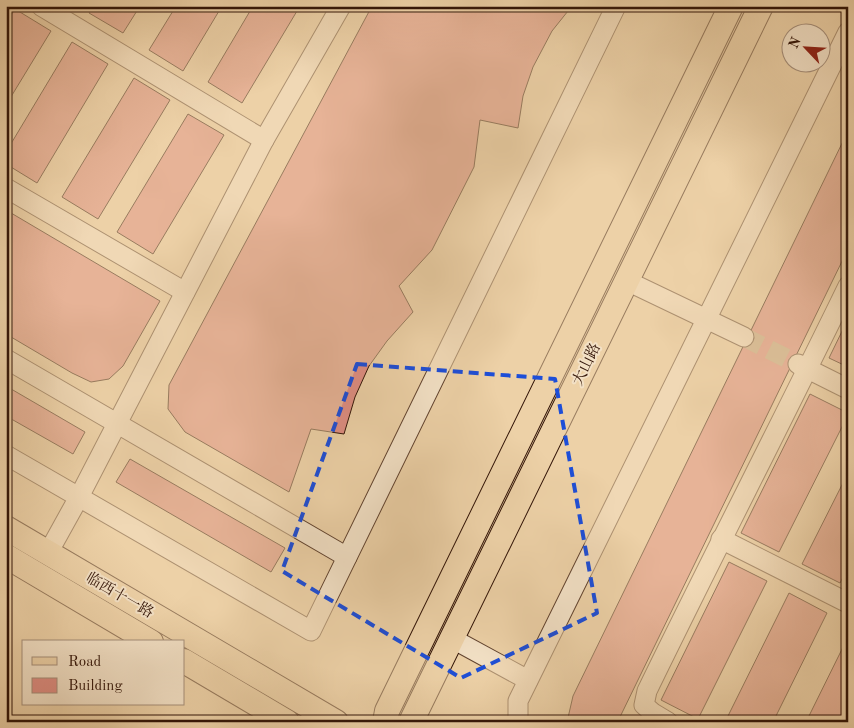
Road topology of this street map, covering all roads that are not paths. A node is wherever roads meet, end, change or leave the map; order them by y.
1 (41, 6) edge
2 (341, 6) edge
3 (616, 6) edge
4 (731, 6) edge
5 (761, 6) edge
6 (848, 32) edge
7 (264, 140) junction
8 (6, 188) edge
9 (627, 281) junction
10 (848, 286) edge
11 (185, 292) junction
12 (706, 319) junction
13 (744, 337) tunnel mouth
14 (6, 360) edge
15 (803, 366) junction
16 (848, 389) edge
17 (117, 423) junction
18 (6, 455) edge
19 (79, 497) junction
20 (6, 528) edge
21 (721, 539) junction
22 (48, 553) junction
23 (6, 556) edge
24 (347, 557) junction
25 (848, 603) edge
26 (451, 638) junction
27 (148, 640) edge
28 (185, 662) edge
29 (528, 680) junction
30 (288, 722) edge
31 (336, 722) edge
32 (385, 722) edge
33 (411, 722) edge
34 (518, 722) edge
35 (668, 722) edge

1 - 7 lane
2 - 7 lane
3 - 24 lane
4 - 32 main road, 大山路
5 - 9 main road, 大山路
6 - 12 lane
7 - 11 lane
8 - 11 lane
9 - 12 lane
9 - 26 main road, 大山路
10 - 15 lane
11 - 17 lane
12 - 13 lane
12 - 29 lane
14 - 17 lane
15 - 16 lane
15 - 21 lane
17 - 19 lane
17 - 24 lane
18 - 19 lane
19 - 22 lane
19 - 24 lane
20 - 22 main road, 临西十一路
21 - 25 lane
21 - 35 lane
22 - 31 main road, 临西十一路
23 - 27 main road, 临西十一路
26 - 29 lane
26 - 33 main road, 大山路
28 - 30 main road
29 - 34 lane

